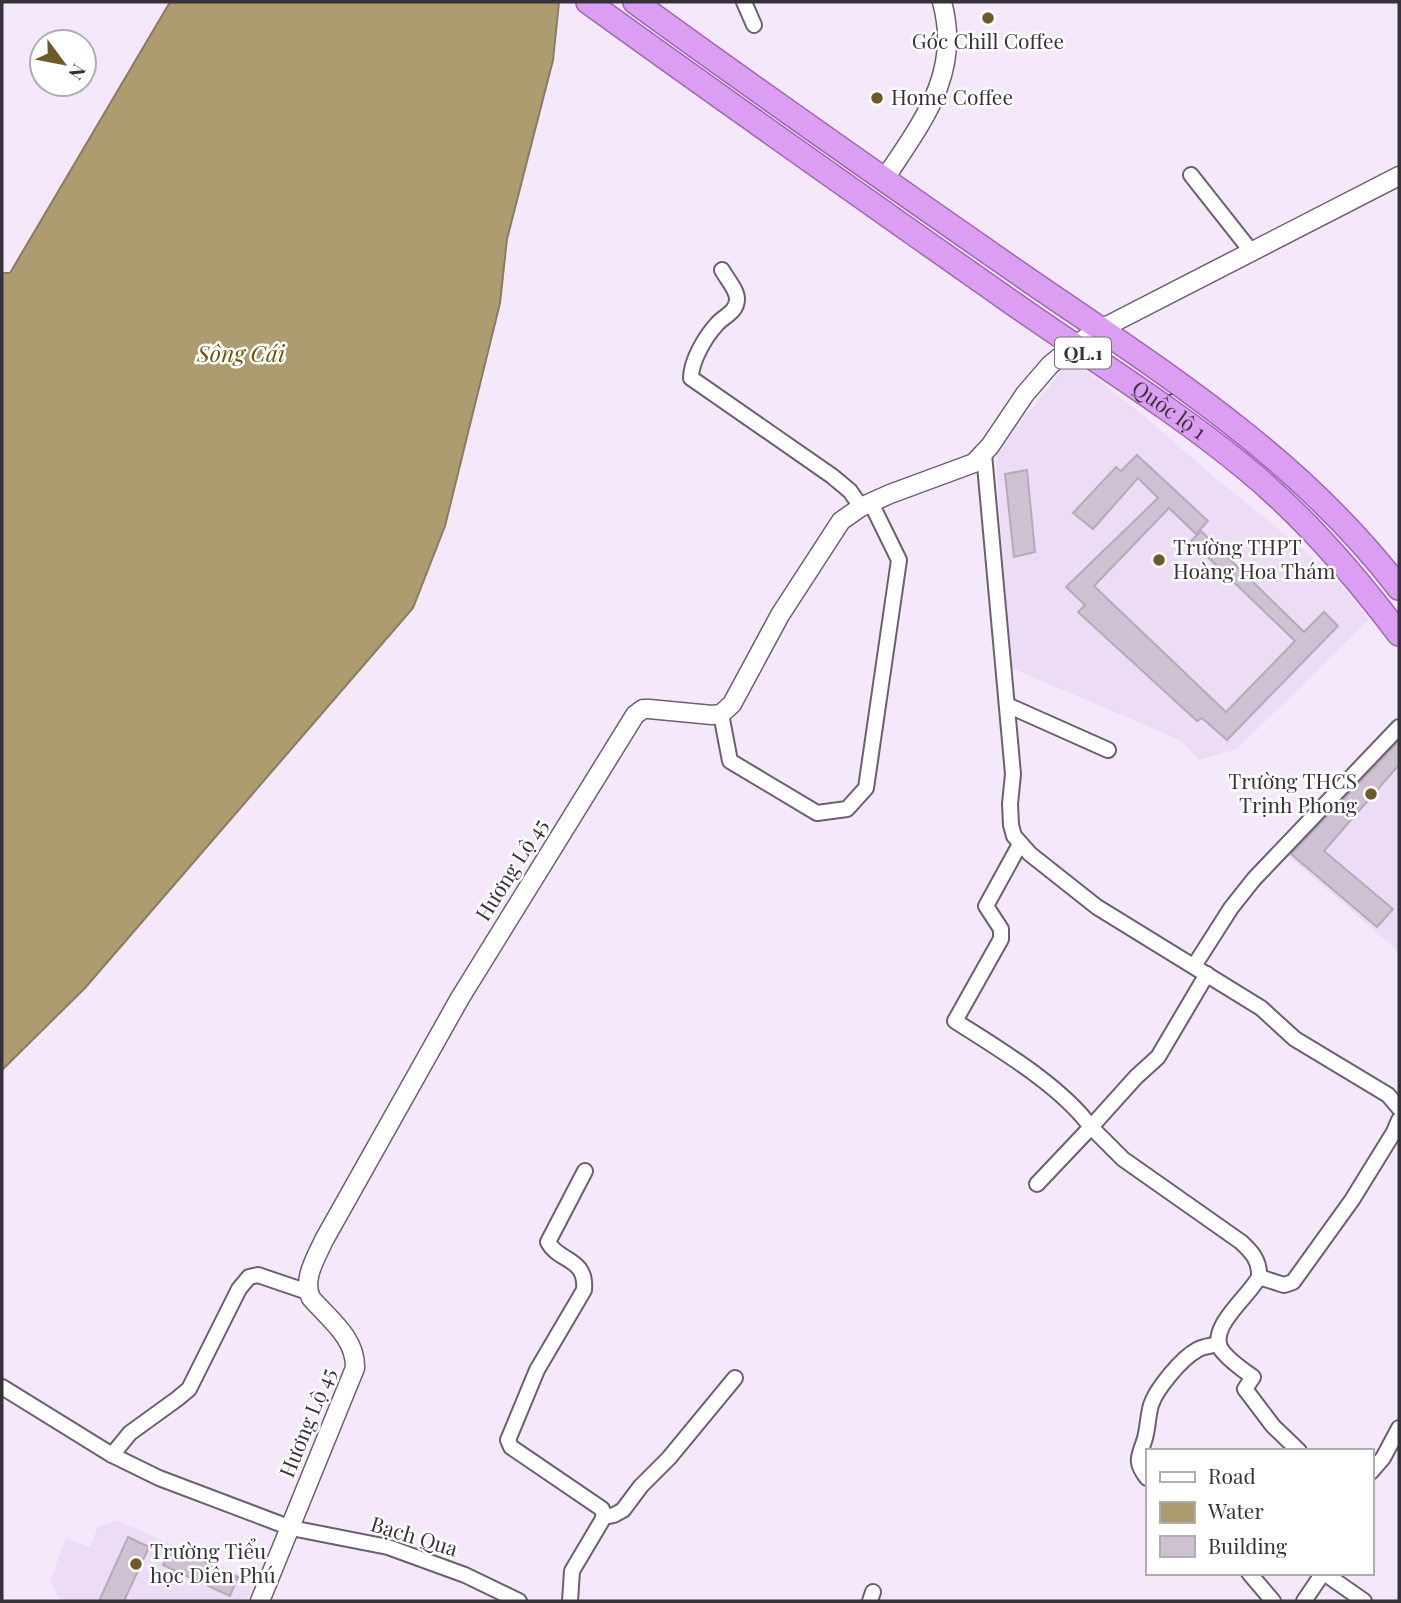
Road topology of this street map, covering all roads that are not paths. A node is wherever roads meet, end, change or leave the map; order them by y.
1 (588, 2) edge
2 (635, 2) edge
3 (744, 2) edge
4 (942, 2) edge
5 (754, 25) dead end
6 (1191, 175) dead end
7 (1399, 176) edge
8 (884, 180) junction
9 (1251, 251) junction
10 (722, 271) dead end
11 (1101, 329) junction
12 (1073, 346) junction
13 (984, 454) junction
14 (866, 505) junction
15 (1399, 587) edge
16 (1399, 634) edge
17 (1007, 705) junction
18 (721, 714) junction
19 (1399, 727) edge
20 (1108, 750) dead end
21 (1020, 845) junction
22 (1200, 970) junction
23 (1399, 1108) edge
24 (1399, 1120) edge
25 (1091, 1127) junction
26 (585, 1171) dead end
27 (1037, 1184) dead end
28 (1259, 1277) junction
29 (308, 1292) junction
30 (1218, 1344) junction
31 (735, 1378) dead end
32 (2, 1387) edge
33 (1399, 1428) edge
34 (1297, 1449) edge
35 (112, 1455) junction
36 (1373, 1470) edge
37 (1146, 1477) edge
38 (604, 1517) junction
39 (291, 1528) junction
40 (1251, 1575) edge
41 (1323, 1575) edge
42 (1327, 1575) edge
43 (260, 1601) edge
44 (519, 1601) edge
45 (570, 1601) edge
46 (1273, 1601) edge
47 (1304, 1601) edge
48 (1364, 1601) edge

1 - 12 highway, Quốc lộ 1 / QL.1
2 - 8 highway, Quốc lộ 1 / QL.1
3 - 5 street
4 - 8 street
6 - 9 street
7 - 9 street
8 - 11 highway, Quốc lộ 1 / QL.1
9 - 11 street
10 - 14 street
11 - 12 street
11 - 15 highway, Quốc lộ 1 / QL.1
12 - 13 street
12 - 16 highway, Quốc lộ 1 / QL.1
13 - 14 street
13 - 17 street
14 - 18 street
14 - 18 street
17 - 20 street
17 - 21 street
18 - 29 street, Hương Lộ 45
19 - 22 street
21 - 22 street
21 - 25 street
22 - 23 street
22 - 25 street
24 - 28 street
25 - 27 street
25 - 28 street
26 - 38 street
28 - 30 street
29 - 35 street
29 - 39 street, Hương Lộ 45
30 - 34 street
30 - 37 street
31 - 38 street
32 - 35 street, Bạch Qua
33 - 36 street
35 - 39 street, Bạch Qua
38 - 45 street
39 - 43 street, Hương Lộ 45
39 - 44 street, Bạch Qua
40 - 46 street
41 - 47 street
42 - 48 street

